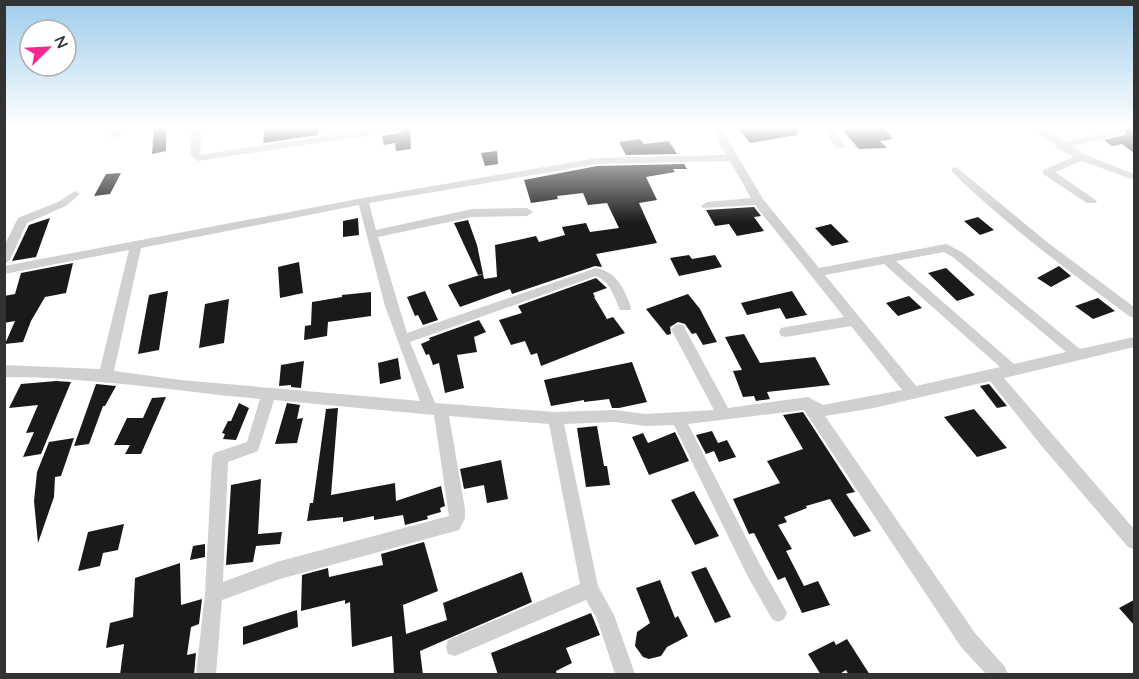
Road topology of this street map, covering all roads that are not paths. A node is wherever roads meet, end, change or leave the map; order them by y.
1 (657, 160) edge
2 (734, 160) edge
3 (1075, 160) edge
4 (1089, 160) edge
5 (956, 170) dead end
6 (1134, 177) edge
7 (75, 194) dead end
8 (363, 201) junction
9 (758, 201) junction
10 (1091, 201) dead end
11 (707, 206) dead end
12 (527, 212) dead end
13 (371, 235) junction
14 (136, 244) junction
15 (886, 259) junction
16 (4, 260) edge
17 (4, 270) edge
18 (818, 272) junction
19 (626, 307) dead end
20 (1134, 313) edge
21 (856, 321) junction
22 (678, 329) dead end
23 (786, 332) dead end
24 (404, 339) junction
25 (1132, 345) edge
26 (1078, 355) junction
27 (1013, 370) junction
28 (4, 371) edge
29 (106, 375) junction
30 (993, 375) junction
31 (268, 393) junction
32 (913, 393) junction
33 (808, 403) junction
34 (435, 408) junction
35 (724, 415) junction
36 (555, 418) junction
37 (678, 419) junction
38 (1134, 540) edge
39 (590, 589) junction
40 (214, 594) junction
41 (777, 613) dead end
42 (455, 647) dead end
43 (206, 675) edge
44 (625, 675) edge
45 (998, 675) edge

1 - 8 street
2 - 9 street
3 - 10 street
4 - 6 street
5 - 20 street
7 - 16 street
8 - 13 street
8 - 14 street
9 - 11 street
9 - 18 street
12 - 13 street
13 - 24 street
14 - 17 street
14 - 29 street
15 - 18 street
15 - 26 street
15 - 27 street
18 - 21 street
19 - 24 street
21 - 23 street
21 - 32 street
22 - 35 street
24 - 34 street
25 - 26 street
26 - 27 street
27 - 30 street
28 - 29 street
29 - 31 street
30 - 32 street
30 - 38 street
31 - 34 street
31 - 40 street
32 - 33 street
33 - 35 street
33 - 45 street
34 - 36 street
34 - 40 street
35 - 37 street
36 - 37 street
36 - 39 street
37 - 41 street
39 - 42 street
39 - 44 street
40 - 43 street

